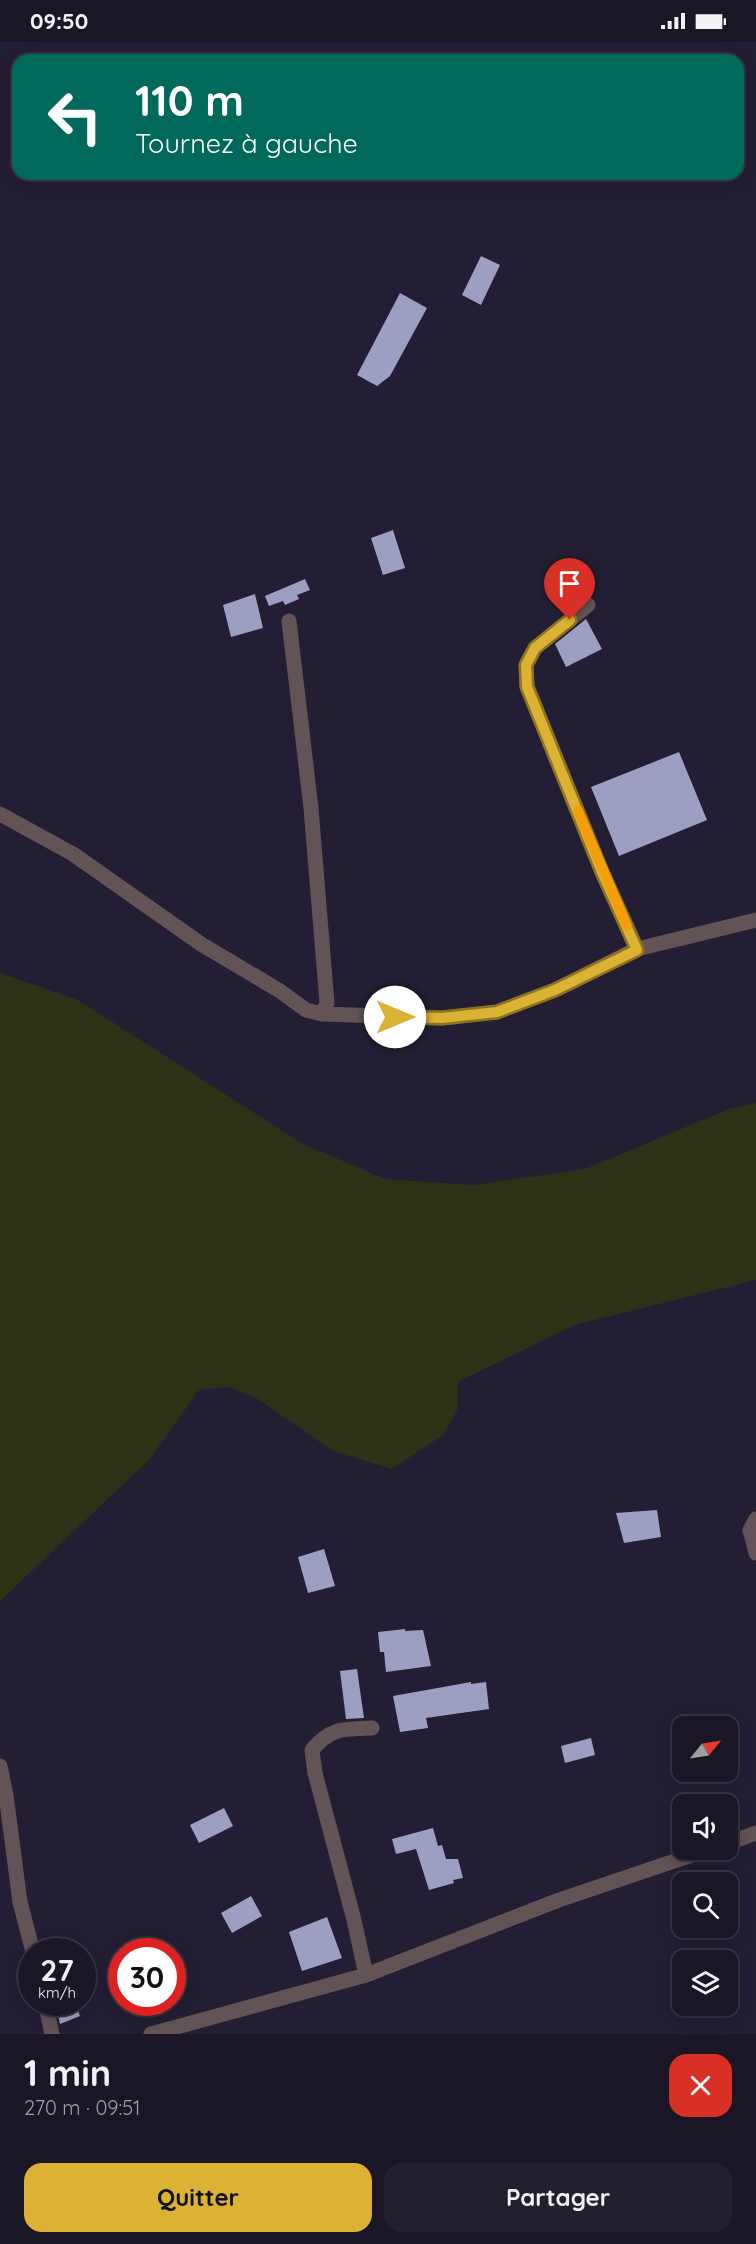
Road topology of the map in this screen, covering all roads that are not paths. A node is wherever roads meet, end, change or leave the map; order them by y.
1 (588, 605) dead end
2 (289, 621) dead end
3 (0, 814) edge
4 (756, 920) edge
5 (637, 950) junction
6 (322, 1014) junction
7 (756, 1519) edge
8 (756, 1553) edge
9 (372, 1728) dead end
10 (0, 1766) edge
11 (756, 1833) edge
12 (738, 1839) edge
13 (677, 1860) edge
14 (29, 1938) edge
15 (366, 1975) junction
16 (48, 2016) edge
17 (52, 2034) edge
18 (152, 2034) edge

1 - 5 street
2 - 6 street
3 - 6 street
4 - 5 street
5 - 6 street
7 - 8 street
9 - 15 street
10 - 14 street
11 - 12 street
13 - 15 street
15 - 18 street
16 - 17 street

